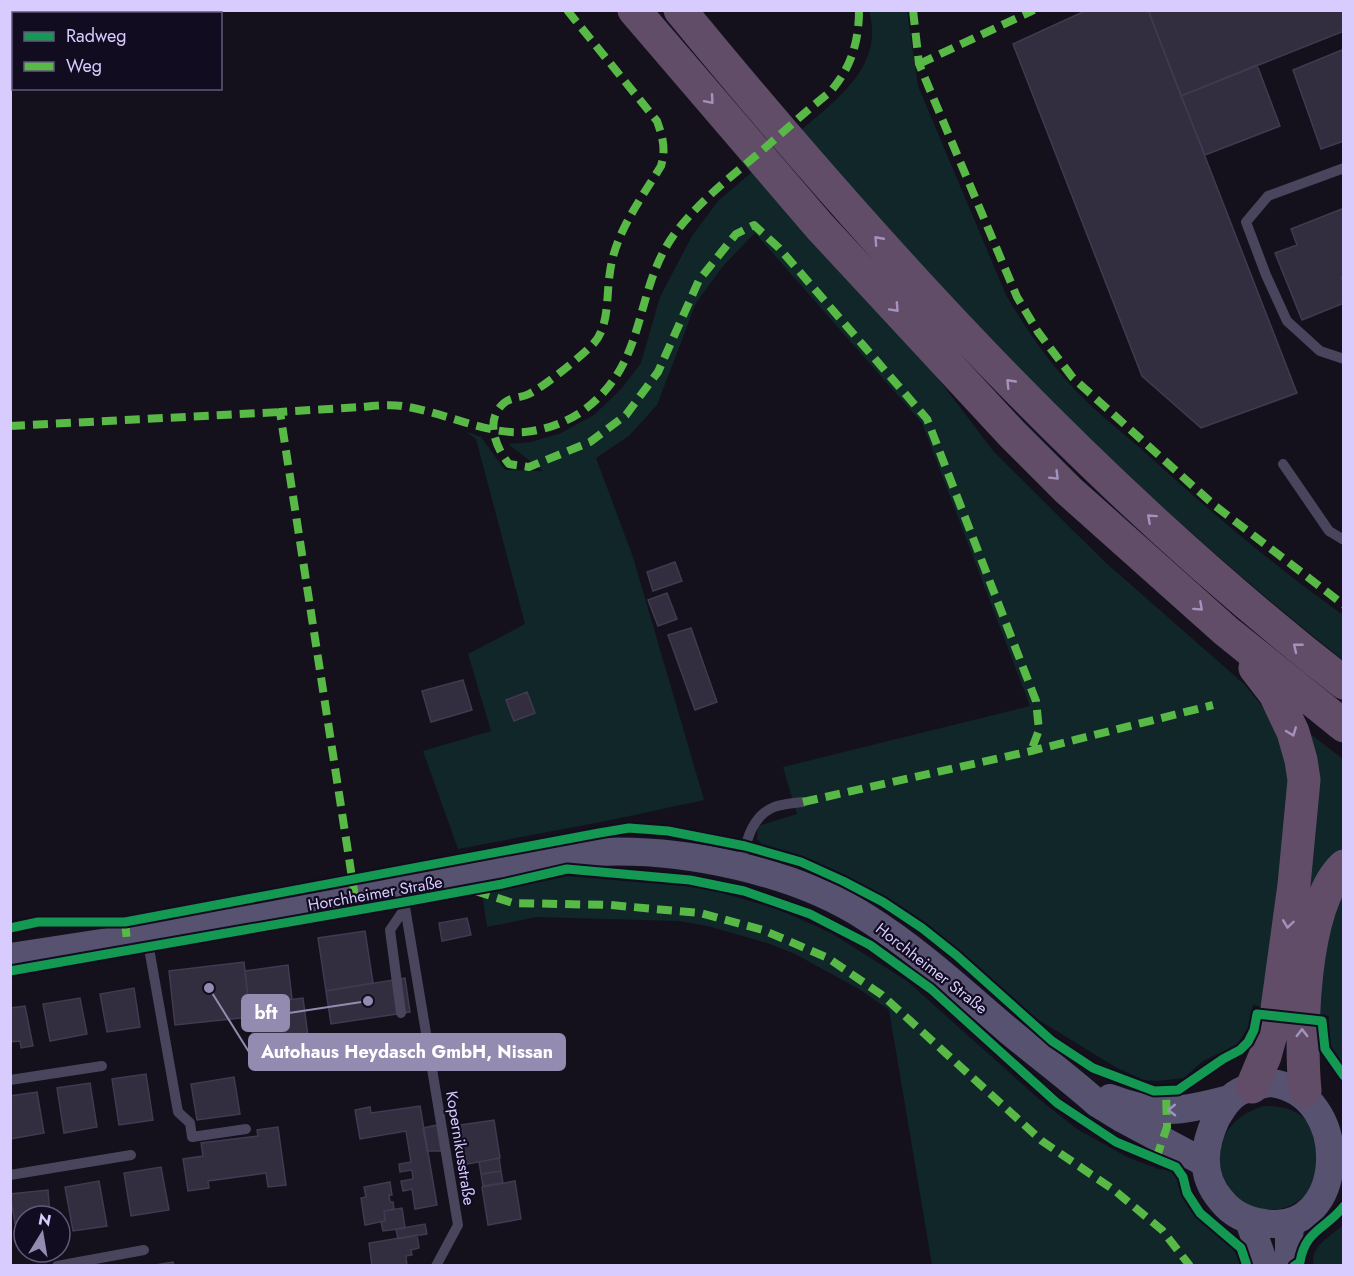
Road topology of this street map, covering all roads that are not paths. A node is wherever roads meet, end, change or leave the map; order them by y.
1 (634, 10) edge
2 (680, 10) edge
3 (1344, 168) edge
4 (1344, 359) edge
5 (1283, 464) dead end
6 (1344, 540) edge
7 (1226, 631) junction
8 (1344, 683) edge
9 (1344, 726) edge
10 (803, 802) dead end
11 (1344, 866) edge
12 (740, 867) junction
13 (404, 898) junction
14 (147, 936) junction
15 (10, 957) edge
16 (401, 1013) dead end
17 (428, 1039) junction
18 (338, 1051) dead end
19 (102, 1065) dead end
20 (10, 1080) edge
21 (1075, 1083) junction
22 (1305, 1091) junction
23 (1241, 1093) junction
24 (1339, 1125) edge
25 (246, 1128) dead end
26 (131, 1155) dead end
27 (1205, 1163) junction
28 (10, 1175) edge
29 (1339, 1179) edge
30 (1249, 1221) junction
31 (1291, 1222) junction
32 (144, 1250) dead end
33 (57, 1266) edge
34 (436, 1266) edge
35 (1265, 1266) edge
36 (1289, 1266) edge

1 -> 7 highway
8 -> 2 highway
3 - 4 lane
5 - 6 lane
7 - 9 highway
7 -> 23 highway
10 - 12 lane
22 -> 11 highway
12 - 13 main road, Horchheimer Straße
12 - 21 main road, Horchheimer Straße
13 - 14 main road, Horchheimer Straße
13 - 16 lane
13 - 17 lane, Kopernikusstraße
14 - 15 main road, Horchheimer Straße
14 - 25 lane
17 - 18 lane
17 - 34 lane, Kopernikusstraße
19 - 20 lane
23 -> 21 main road, Horchheimer Straße
21 - 27 main road, Horchheimer Straße
22 - 23 main road
22 - 24 main road
23 - 27 main road
24 - 29 main road
26 - 28 lane
27 - 30 main road
29 - 31 main road
30 - 31 main road
30 - 35 main road
31 - 36 main road
32 - 33 lane

